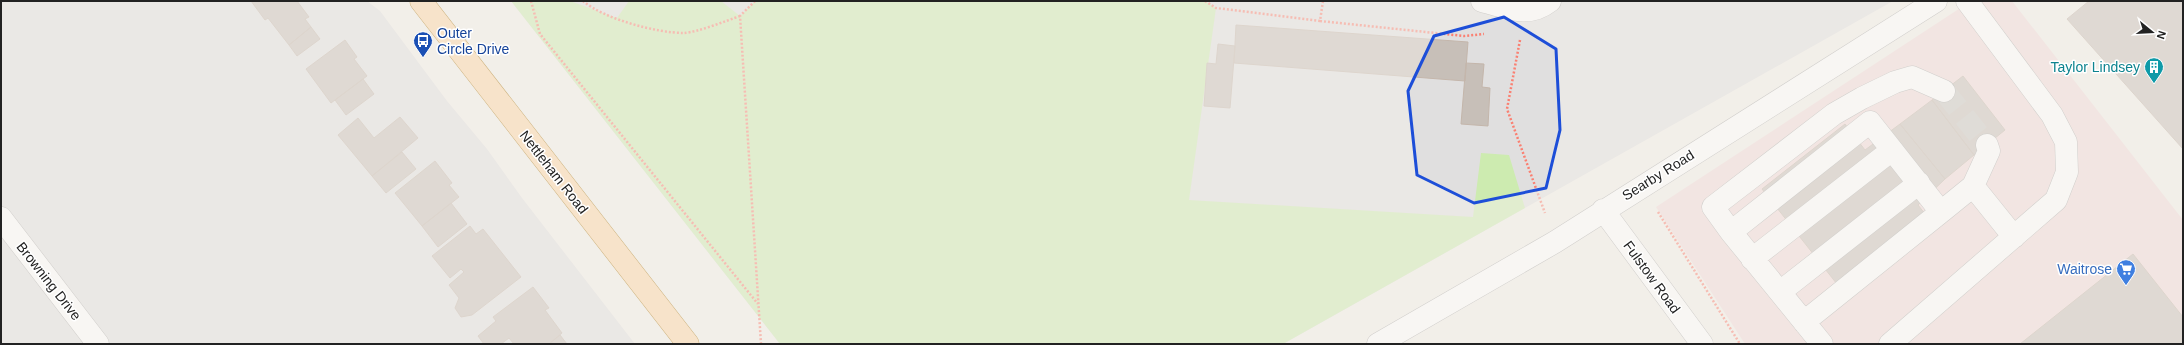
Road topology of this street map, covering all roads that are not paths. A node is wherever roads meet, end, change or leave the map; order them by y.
1 (421, 1) edge
2 (1482, 1) edge
3 (1550, 1) edge
4 (1936, 1) edge
5 (1967, 1) edge
6 (1944, 91) tunnel mouth
7 (1987, 145) dead end
8 (1892, 150) junction
9 (1919, 183) junction
10 (1973, 186) junction
11 (1603, 210) junction
12 (1941, 212) junction
13 (1, 218) edge
14 (1730, 232) junction
15 (2014, 237) junction
16 (1752, 259) junction
17 (1780, 292) junction
18 (1804, 322) junction
19 (98, 344) edge
20 (688, 344) edge
21 (1378, 344) edge
22 (1702, 344) edge
23 (1822, 344) edge
24 (1890, 344) edge

1 - 20 main road, Nettleham Road
2 - 3 street
4 - 11 street, Searby Road
5 - 15 street
6 - 14 street
7 - 10 street
8 - 9 street
8 - 14 street
8 - 16 street
9 - 12 street
9 - 17 street
10 - 12 street
10 - 15 street
11 - 21 street, Searby Road
11 - 22 street, Fulstow Road
12 - 18 street
13 - 19 street, Browning Drive
14 - 16 street
15 - 24 street
16 - 17 street
17 - 18 street
18 - 23 street

